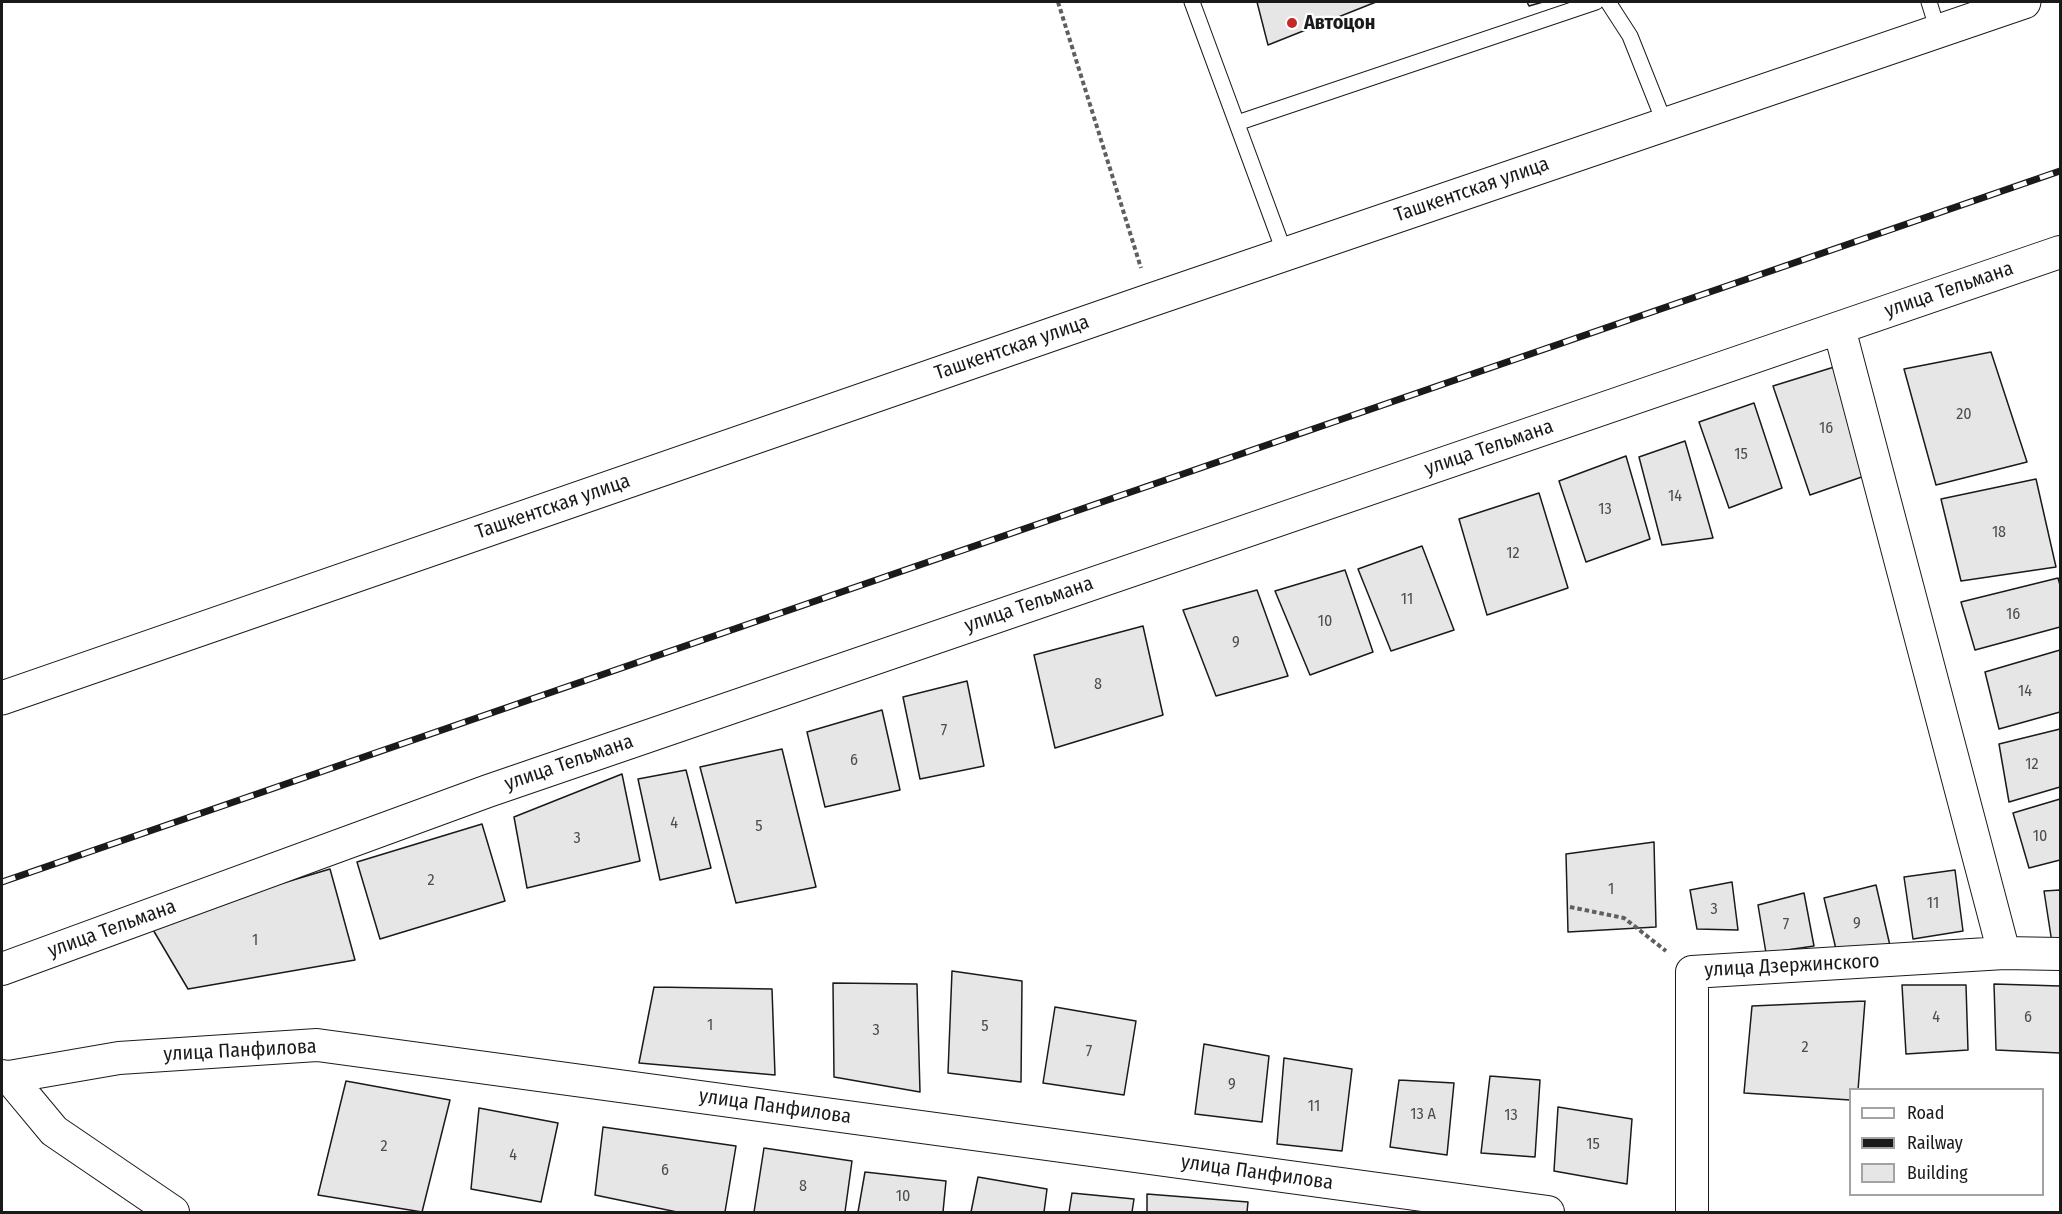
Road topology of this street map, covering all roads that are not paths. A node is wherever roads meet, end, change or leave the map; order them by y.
1 (1192, 2) edge
2 (1596, 2) edge
3 (1608, 2) edge
4 (2024, 2) edge
5 (1933, 16) edge
6 (1237, 123) junction
7 (1665, 124) junction
8 (2061, 252) edge
9 (1285, 254) junction
10 (1839, 328) junction
11 (2, 698) edge
12 (2004, 953) junction
13 (2061, 954) edge
14 (2, 969) edge
15 (5, 1076) edge
16 (173, 1212) edge
17 (1548, 1212) edge
18 (1692, 1212) edge

1 - 6 lane
2 - 6 lane
3 - 7 lane
4 - 5 main road, Ташкентская улица
5 - 7 main road, Ташкентская улица
6 - 9 lane
7 - 9 main road, Ташкентская улица
8 - 10 street, улица Тельмана
9 - 11 main road, Ташкентская улица
10 - 12 street
10 - 14 street, улица Тельмана
12 - 13 street, улица Дзержинского
12 - 18 street, улица Дзержинского
15 - 16 street
15 - 17 street, улица Панфилова

